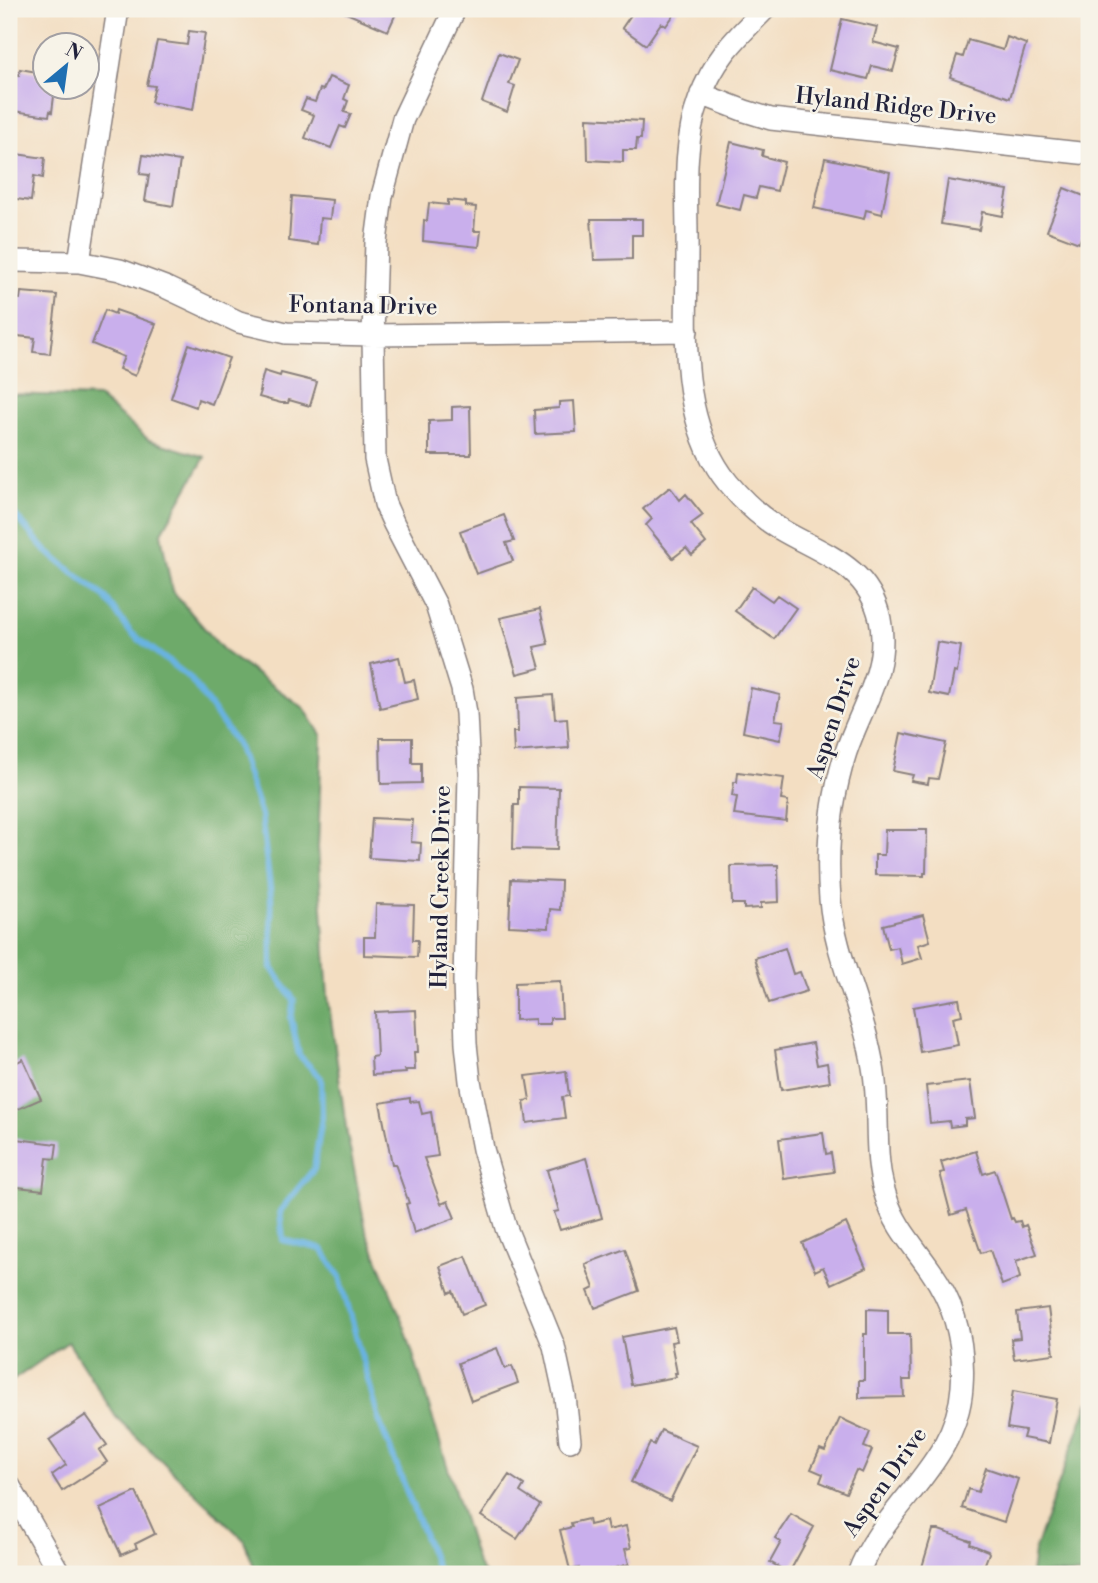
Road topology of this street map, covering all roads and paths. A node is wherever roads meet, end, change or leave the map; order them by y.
1 (118, 9) edge
2 (455, 9) edge
3 (765, 9) edge
4 (701, 94) junction
5 (1089, 153) edge
6 (9, 261) edge
7 (79, 262) junction
8 (687, 331) junction
9 (373, 335) junction
10 (570, 1441) dead end
11 (9, 1485) edge
12 (60, 1574) edge
13 (858, 1574) edge

1 - 7 street
2 - 9 street, Hyland Creek Drive
3 - 4 street, Aspen Drive
4 - 5 street, Hyland Ridge Drive
4 - 8 street, Aspen Drive
6 - 7 street, Fontana Drive
7 - 9 street, Fontana Drive
8 - 9 street, Fontana Drive
8 - 13 street, Aspen Drive
9 - 10 street, Hyland Creek Drive
11 - 12 street

